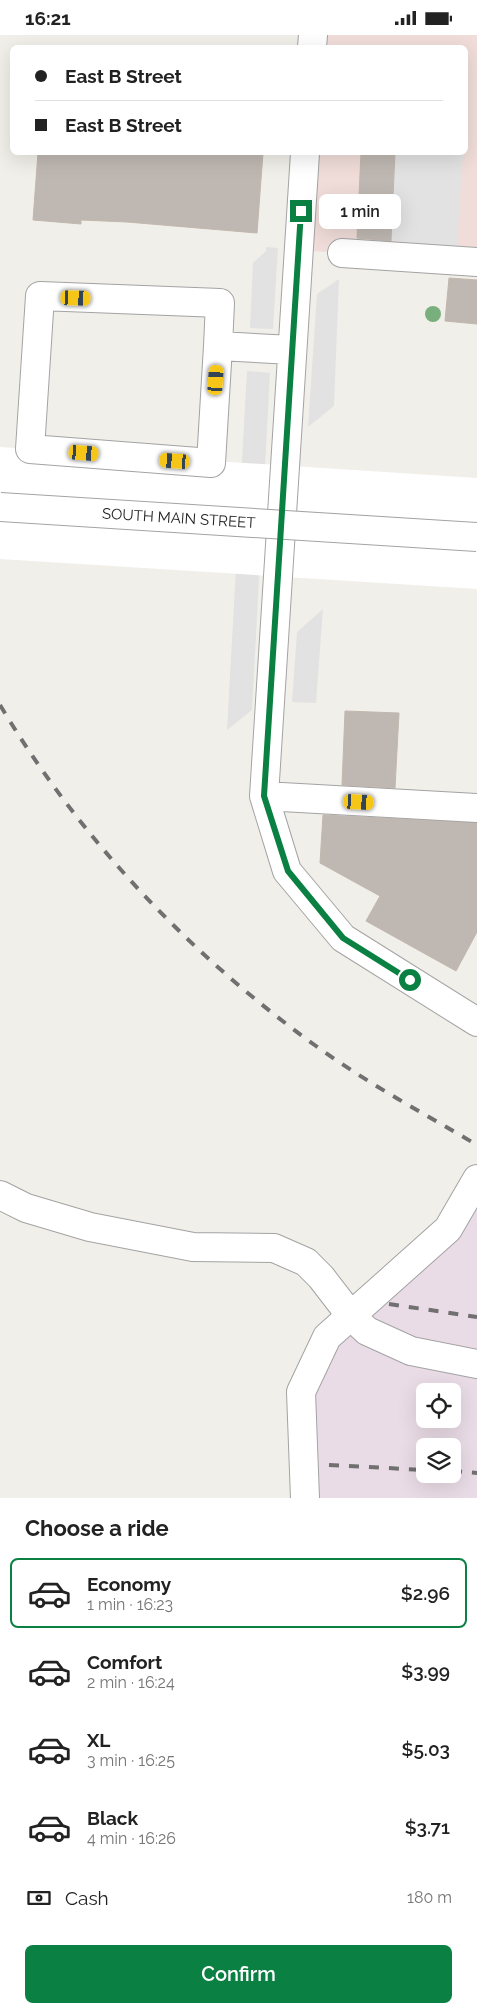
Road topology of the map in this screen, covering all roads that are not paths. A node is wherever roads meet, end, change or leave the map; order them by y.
1 (305, 155) edge
2 (342, 253) dead end
3 (477, 262) edge
4 (218, 347) junction
5 (292, 350) junction
6 (0, 507) edge
7 (477, 537) edge
8 (264, 796) junction
9 (477, 808) edge
10 (477, 1022) edge
11 (477, 1179) edge
12 (0, 1195) edge
13 (351, 1316) junction
14 (477, 1364) edge
15 (305, 1498) edge

1 - 5 street
2 - 3 street
4 - 4 street
4 - 5 street
5 - 8 street
6 - 7 street, SOUTH MAIN STREET, bridge
8 - 9 street
8 - 10 street
11 - 13 street
12 - 13 street
13 - 14 street
13 - 15 street

